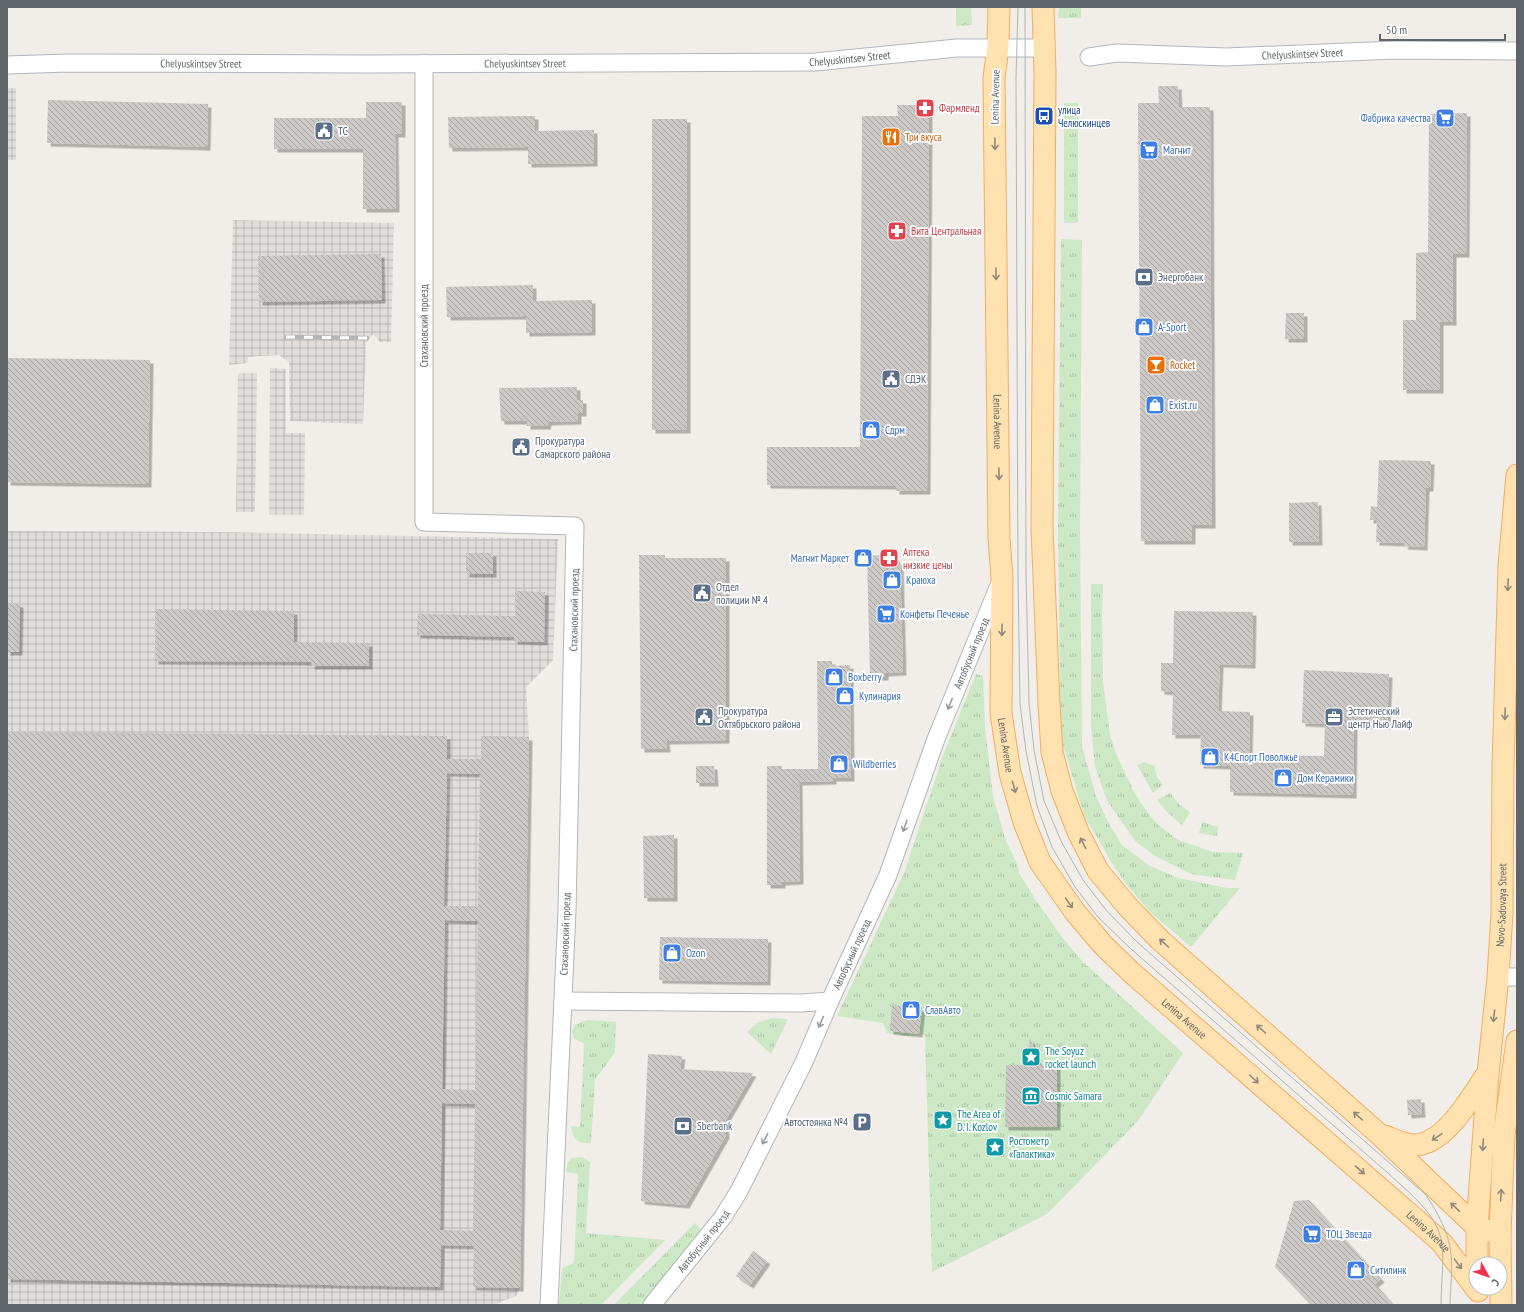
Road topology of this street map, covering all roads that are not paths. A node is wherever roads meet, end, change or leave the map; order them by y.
1 (999, 7) edge
2 (1043, 7) edge
3 (998, 47) junction
4 (1043, 48) junction
5 (1517, 51) edge
6 (1089, 57) dead end
7 (424, 63) junction
8 (7, 65) edge
9 (1517, 475) edge
10 (1517, 482) edge
11 (1002, 577) junction
12 (1510, 812) edge
13 (1508, 977) edge
14 (563, 1000) junction
15 (830, 1001) junction
16 (1517, 1041) edge
17 (1488, 1074) junction
18 (1380, 1135) junction
19 (1477, 1227) junction
20 (1500, 1234) junction
21 (1478, 1256) edge
22 (1468, 1281) edge
23 (549, 1305) edge
24 (652, 1305) edge
25 (1501, 1305) edge

1 - 3 main road, Lenina Avenue
2 - 4 main road
3 - 4 street, Chelyuskintsev Street
3 - 7 street, Chelyuskintsev Street
3 -> 11 main road, Lenina Avenue
18 -> 4 main road
5 - 6 street, Chelyuskintsev Street
7 - 8 street, Chelyuskintsev Street
7 - 14 street, Стахановский проезд
9 - 10 main road, Novo-Sadovaya Street
10 -> 12 main road, Novo-Sadovaya Street
11 -> 15 street, Автобусный проезд
11 -> 22 main road, Lenina Avenue
12 - 13 main road, Novo-Sadovaya Street
13 -> 17 main road, Novo-Sadovaya Street
14 - 15 street
14 - 23 street, Стахановский проезд
15 -> 24 street, Автобусный проезд
20 -> 16 main road
17 -> 18 main road
17 -> 19 main road, Novo-Sadovaya Street
19 -> 18 main road
19 - 20 main road
19 - 21 main road, Novo-Sadovaya Street
20 - 25 main road

